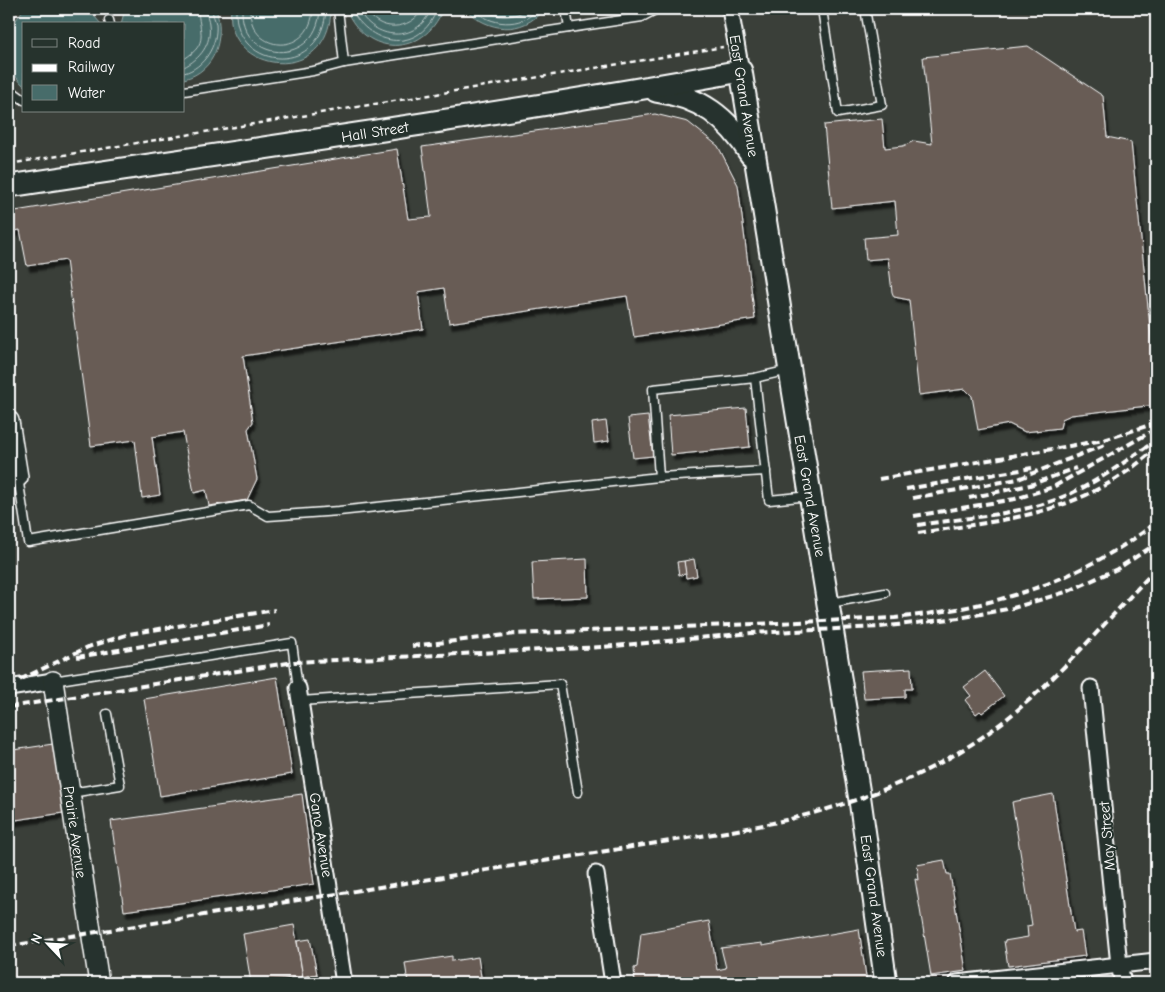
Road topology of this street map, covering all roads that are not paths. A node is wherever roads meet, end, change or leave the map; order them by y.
1 (338, 9) edge
2 (566, 9) edge
3 (657, 9) edge
4 (730, 9) edge
5 (822, 9) edge
6 (866, 9) edge
7 (569, 28) junction
8 (344, 63) junction
9 (741, 71) junction
10 (9, 89) edge
11 (644, 89) junction
12 (185, 91) edge
13 (22, 99) edge
14 (754, 159) junction
15 (9, 186) edge
16 (789, 370) junction
17 (755, 378) junction
18 (9, 421) edge
19 (11, 446) edge
20 (766, 471) junction
21 (18, 477) joint
22 (659, 477) junction
23 (810, 496) junction
24 (885, 593) dead end
25 (828, 603) junction
26 (53, 681) junction
27 (9, 688) edge
28 (1091, 688) dead end
29 (299, 694) junction
30 (107, 714) dead end
31 (578, 792) dead end
32 (69, 794) junction
33 (596, 874) dead end
34 (1156, 961) edge
35 (1119, 965) junction
36 (1050, 978) edge
37 (99, 983) edge
38 (344, 983) edge
39 (613, 983) edge
40 (886, 983) edge
41 (957, 983) edge
42 (1122, 983) edge

1 - 8 lane
2 - 7 lane
3 - 7 lane
4 - 9 street, East Grand Avenue
5 - 6 lane
7 - 8 lane
8 - 12 lane
9 - 11 main road, Hall Street
9 - 14 main road, East Grand Avenue
10 - 13 lane
11 - 14 main road
11 - 15 main road, Hall Street
14 - 16 main road, East Grand Avenue
16 - 17 lane
16 - 23 main road, East Grand Avenue
17 - 20 lane
17 - 22 lane
18 - 19 street
19 - 21 street
20 - 22 lane
20 - 23 lane
21 - 22 lane
23 - 25 main road, East Grand Avenue
24 - 25 lane
25 - 40 main road, East Grand Avenue
26 - 27 street
26 - 29 lane
26 - 32 street, Prairie Avenue
28 - 35 street, May Street
29 - 31 lane
29 - 38 street, Gano Avenue
30 - 32 lane
32 - 37 street, Prairie Avenue
33 - 39 street
34 - 35 street
35 - 36 street
35 - 42 street, May Street
36 - 41 street

